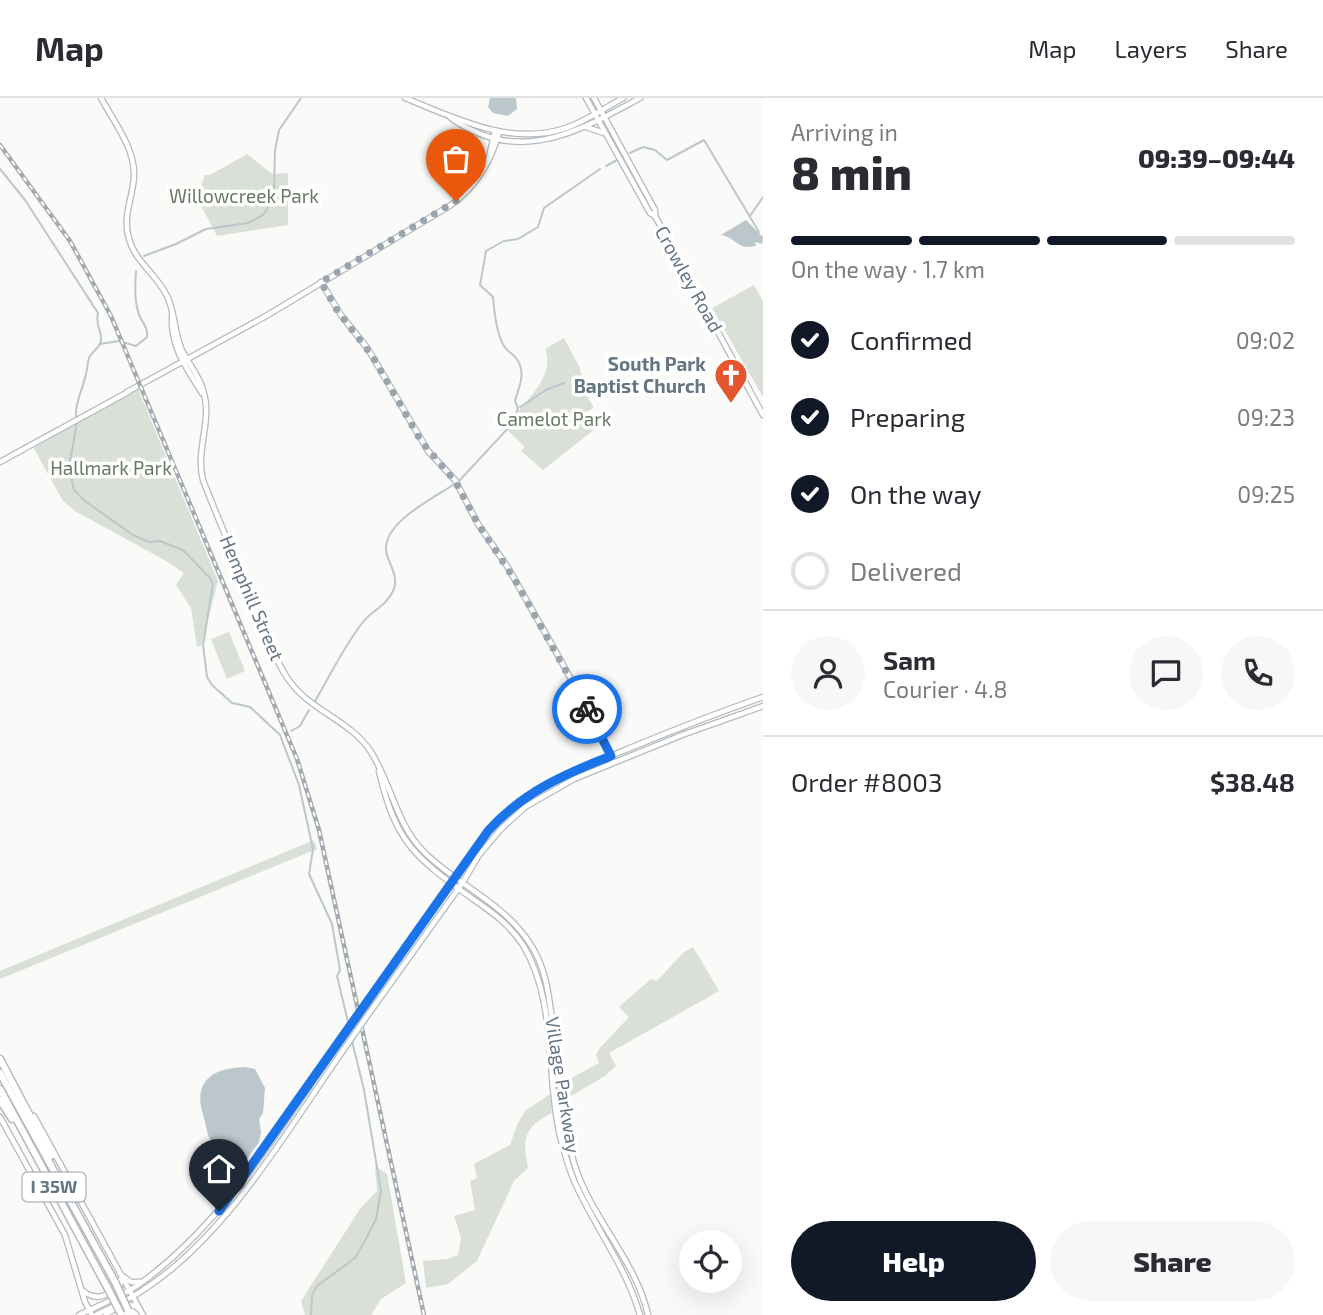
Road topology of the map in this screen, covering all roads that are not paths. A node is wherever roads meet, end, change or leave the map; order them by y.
1 (101, 98) edge
2 (405, 98) edge
3 (623, 98) edge
4 (640, 98) edge
5 (591, 99) edge
6 (611, 105) junction
7 (601, 111) junction
8 (614, 112) junction
9 (595, 114) junction
10 (450, 116) junction
11 (604, 117) junction
12 (582, 120) junction
13 (598, 120) junction
14 (585, 127) junction
15 (610, 127) junction
16 (556, 131) junction
17 (497, 132) junction
18 (536, 134) junction
19 (606, 135) junction
20 (495, 138) junction
21 (544, 141) junction
22 (655, 216) junction
23 (321, 282) junction
24 (184, 360) junction
25 (763, 415) edge
26 (0, 462) edge
27 (763, 697) edge
28 (763, 706) edge
29 (725, 710) junction
30 (728, 718) junction
31 (611, 756) junction
32 (613, 762) junction
33 (378, 764) junction
34 (412, 838) junction
35 (407, 842) junction
36 (463, 866) junction
37 (446, 870) junction
38 (440, 875) junction
39 (455, 877) junction
40 (463, 882) junction
41 (451, 883) junction
42 (458, 888) junction
43 (444, 894) junction
44 (469, 896) junction
45 (450, 900) junction
46 (520, 929) junction
47 (418, 930) junction
48 (425, 934) junction
49 (515, 934) junction
50 (0, 1058) edge
51 (0, 1073) edge
52 (0, 1089) edge
53 (0, 1100) edge
54 (0, 1117) edge
55 (48, 1175) junction
56 (78, 1214) junction
57 (120, 1275) junction
58 (143, 1282) junction
59 (130, 1290) junction
60 (143, 1290) junction
61 (83, 1291) junction
62 (134, 1296) junction
63 (85, 1302) junction
64 (139, 1306) junction
65 (130, 1312) edge
66 (92, 1313) edge
67 (648, 1313) edge
68 (121, 1314) edge
69 (142, 1314) edge
70 (79, 1315) edge
71 (106, 1315) edge
72 (640, 1315) edge

1 - 24 main road, Hemphill Street
2 - 10 main road
3 - 6 main road
4 - 8 main road
5 - 6 main road
5 - 7 main road, Crowley Road
5 - 9 main road, Crowley Road
5 - 12 main road
6 - 7 main road
7 - 9 main road
7 - 11 main road, Crowley Road
8 - 11 main road
8 - 15 main road
9 - 12 main road
9 - 13 main road, Crowley Road
10 - 17 main road
10 - 20 main road
11 - 13 main road
11 - 15 main road, Crowley Road
12 - 16 main road
13 - 14 main road
13 - 19 main road, Crowley Road
14 - 19 main road
14 - 21 main road
15 - 22 main road, Crowley Road
16 - 18 main road
16 - 21 main road
17 - 18 main road
17 - 20 main road
18 - 21 main road
19 - 22 main road, Crowley Road
20 - 21 main road
20 - 23 main road
22 - 25 main road, Crowley Road
23 - 24 main road
23 - 31 main road
24 - 26 main road
24 - 33 main road, Hemphill Street
27 - 29 main road
28 - 30 main road
29 - 30 main road
29 - 31 main road
30 - 32 main road
31 - 32 main road
31 - 36 main road
32 - 40 main road
33 - 34 main road, Hemphill Street
33 - 35 main road, Hemphill Street
34 - 35 main road
34 - 37 main road, Hemphill Street
35 - 38 main road, Hemphill Street
36 - 37 main road
36 - 39 main road
37 - 39 main road, Hemphill Street
38 - 41 main road, Hemphill Street
38 - 43 main road
39 - 40 main road, Village Parkway
39 - 41 main road
40 - 42 main road
40 - 46 main road, Village Parkway
41 - 42 main road, Village Parkway
41 - 43 main road
42 - 44 main road, Village Parkway
42 - 45 main road
43 - 47 main road
44 - 45 main road
44 - 49 main road, Village Parkway
45 - 48 main road
46 - 49 main road
46 - 67 main road, Village Parkway
47 - 48 main road
47 - 58 main road, bridge
48 - 60 main road, bridge
49 - 72 main road, Village Parkway
50 - 56 highway
50 - 57 main road
51 - 56 highway, I 35W
52 - 55 highway, I 35W
53 - 55 highway
54 - 61 main road
55 - 68 highway, I 35W, bridge
56 - 65 highway, I 35W, bridge
57 - 58 main road
57 - 59 main road
57 - 61 main road
58 - 59 main road
59 - 62 main road
59 - 66 main road
60 - 62 main road
60 - 64 main road
61 - 63 main road
62 - 64 main road
62 - 66 main road
63 - 66 main road
63 - 70 main road
64 - 69 main road
66 - 70 main road
69 - 71 main road

